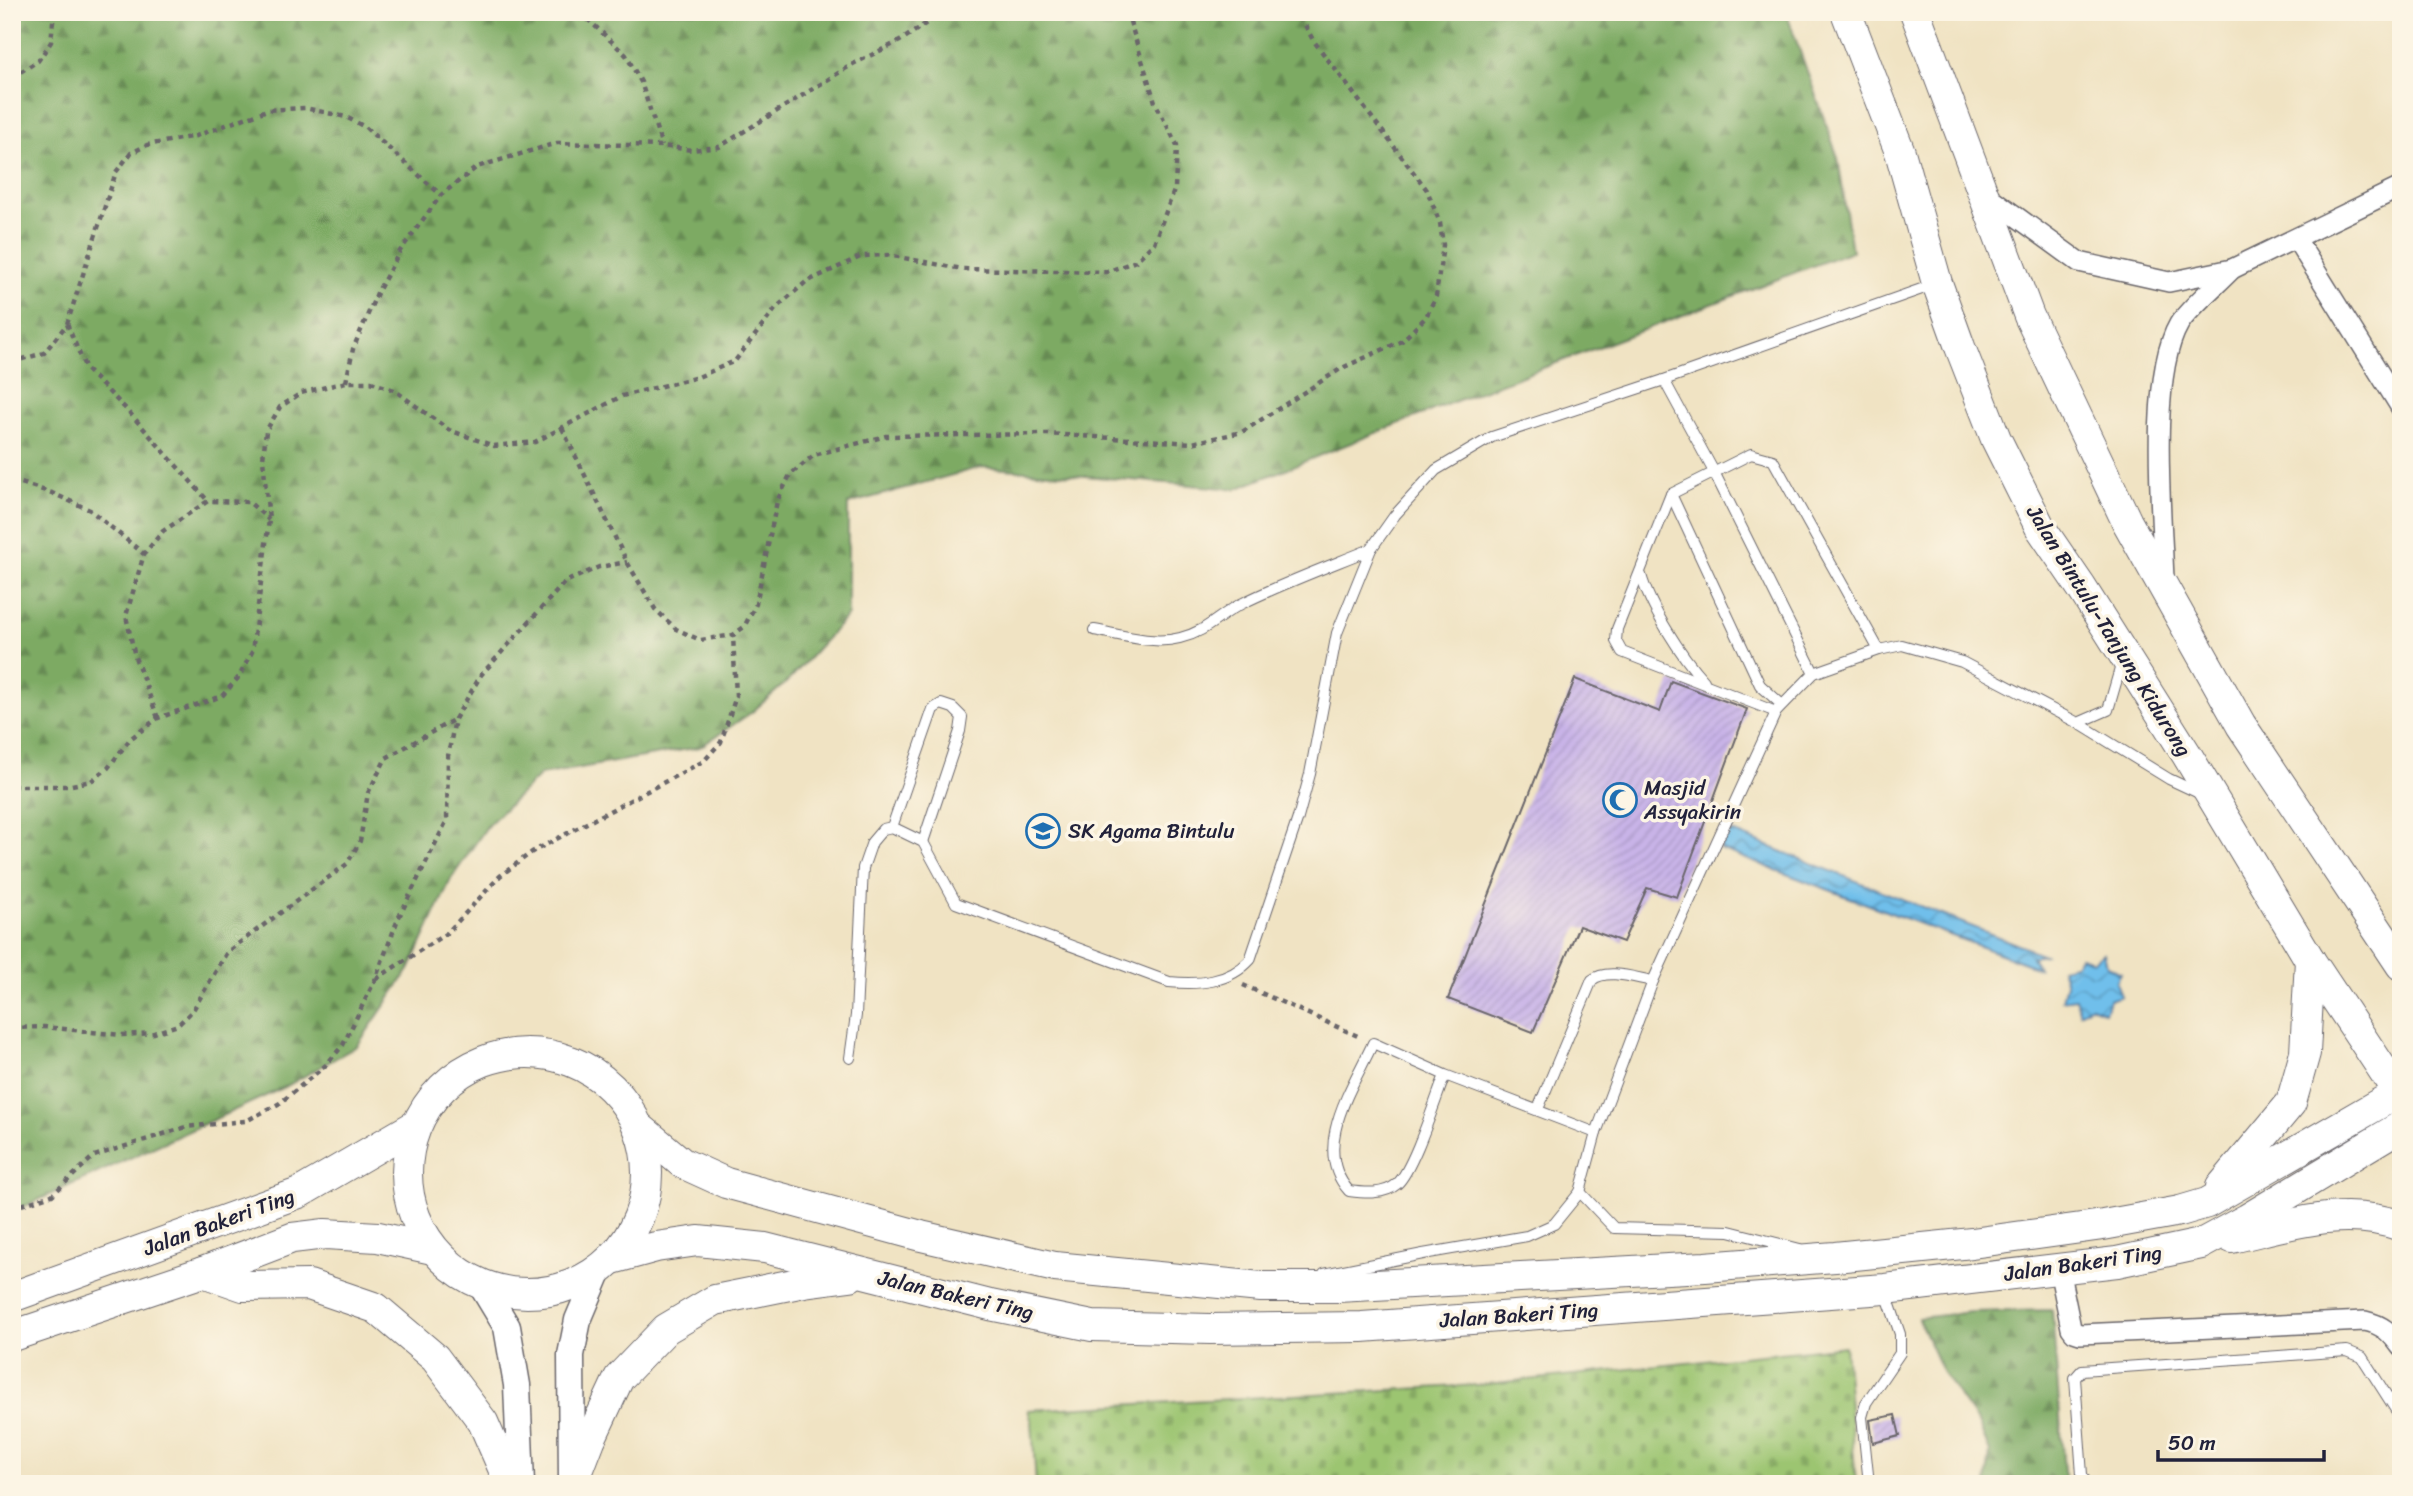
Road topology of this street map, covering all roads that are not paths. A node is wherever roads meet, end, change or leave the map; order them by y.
1 (1846, 12) edge
2 (1915, 12) edge
3 (2401, 187) edge
4 (1983, 193) junction
5 (2296, 239) junction
6 (2232, 269) junction
7 (1937, 283) junction
8 (1664, 380) junction
9 (2401, 408) edge
10 (1714, 472) junction
11 (1671, 494) junction
12 (1371, 550) junction
13 (1640, 574) junction
14 (2164, 588) junction
15 (1094, 630) dead end
16 (1879, 650) junction
17 (2124, 655) junction
18 (1814, 673) junction
19 (1707, 685) junction
20 (1779, 708) junction
21 (2078, 723) junction
22 (2214, 801) junction
23 (892, 827) junction
24 (923, 842) junction
25 (2311, 960) junction
26 (2401, 965) edge
27 (1653, 981) junction
28 (850, 1058) dead end
29 (1445, 1075) junction
30 (2400, 1094) edge
31 (1538, 1110) junction
32 (416, 1125) junction
33 (2401, 1126) edge
34 (639, 1128) junction
35 (1596, 1133) junction
36 (1580, 1192) junction
37 (2207, 1203) junction
38 (2401, 1226) edge
39 (2201, 1244) junction
40 (433, 1249) junction
41 (1835, 1258) junction
42 (606, 1264) junction
43 (2059, 1269) junction
44 (203, 1272) junction
45 (864, 1274) junction
46 (481, 1284) junction
47 (1261, 1287) junction
48 (1885, 1289) junction
49 (12, 1297) edge
50 (12, 1336) edge
51 (2401, 1347) edge
52 (2401, 1418) edge
53 (510, 1484) edge
54 (521, 1484) edge
55 (572, 1484) edge
56 (1869, 1484) edge
57 (2087, 1484) edge

1 - 7 main road, Jalan Bintulu-Tanjung Kidurong
2 - 4 main road
3 - 5 street
4 - 6 street
4 - 14 main road
5 - 6 street
5 - 9 street
6 - 14 street
7 - 8 lane
7 - 17 main road, Jalan Bintulu-Tanjung Kidurong
8 - 10 lane
8 - 12 lane
10 - 11 lane
10 - 16 lane
10 - 18 lane
11 - 13 lane
11 - 20 lane
12 - 15 lane
12 - 24 lane
13 - 19 lane
13 - 19 lane
14 - 26 main road
16 - 18 lane
16 - 21 lane
17 - 21 lane
17 - 22 main road, Jalan Bintulu-Tanjung Kidurong
18 - 20 lane
19 - 20 lane
20 - 27 lane
21 - 22 lane
22 - 25 main road, Jalan Bintulu-Tanjung Kidurong
23 - 24 lane
23 - 24 lane
23 - 28 lane
25 - 30 main road, Jalan Bintulu-Tanjung Kidurong
25 - 37 main road
27 - 31 lane
27 - 35 lane
29 - 29 lane
29 - 31 lane
30 - 37 main road, Jalan Bakeri Ting
31 - 35 lane
32 - 34 main road
32 - 40 main road
32 - 49 main road, Jalan Bakeri Ting
33 - 39 main road, Jalan Bakeri Ting
34 - 42 main road
34 - 47 main road, Jalan Bakeri Ting
35 - 36 lane
36 - 41 lane
36 - 47 lane
37 - 41 main road, Jalan Bakeri Ting
38 - 39 main road
39 - 43 main road, Jalan Bakeri Ting
40 - 44 main road, Jalan Bakeri Ting
40 - 46 main road
41 - 47 main road, Jalan Bakeri Ting
42 - 45 main road, Jalan Bakeri Ting
42 - 46 main road
42 - 55 main road
43 - 48 main road, Jalan Bakeri Ting
43 - 51 street
44 - 50 main road, Jalan Bakeri Ting
44 - 53 main road
45 - 48 main road, Jalan Bakeri Ting
45 - 55 main road
46 - 54 main road
48 - 56 lane
52 - 57 lane

